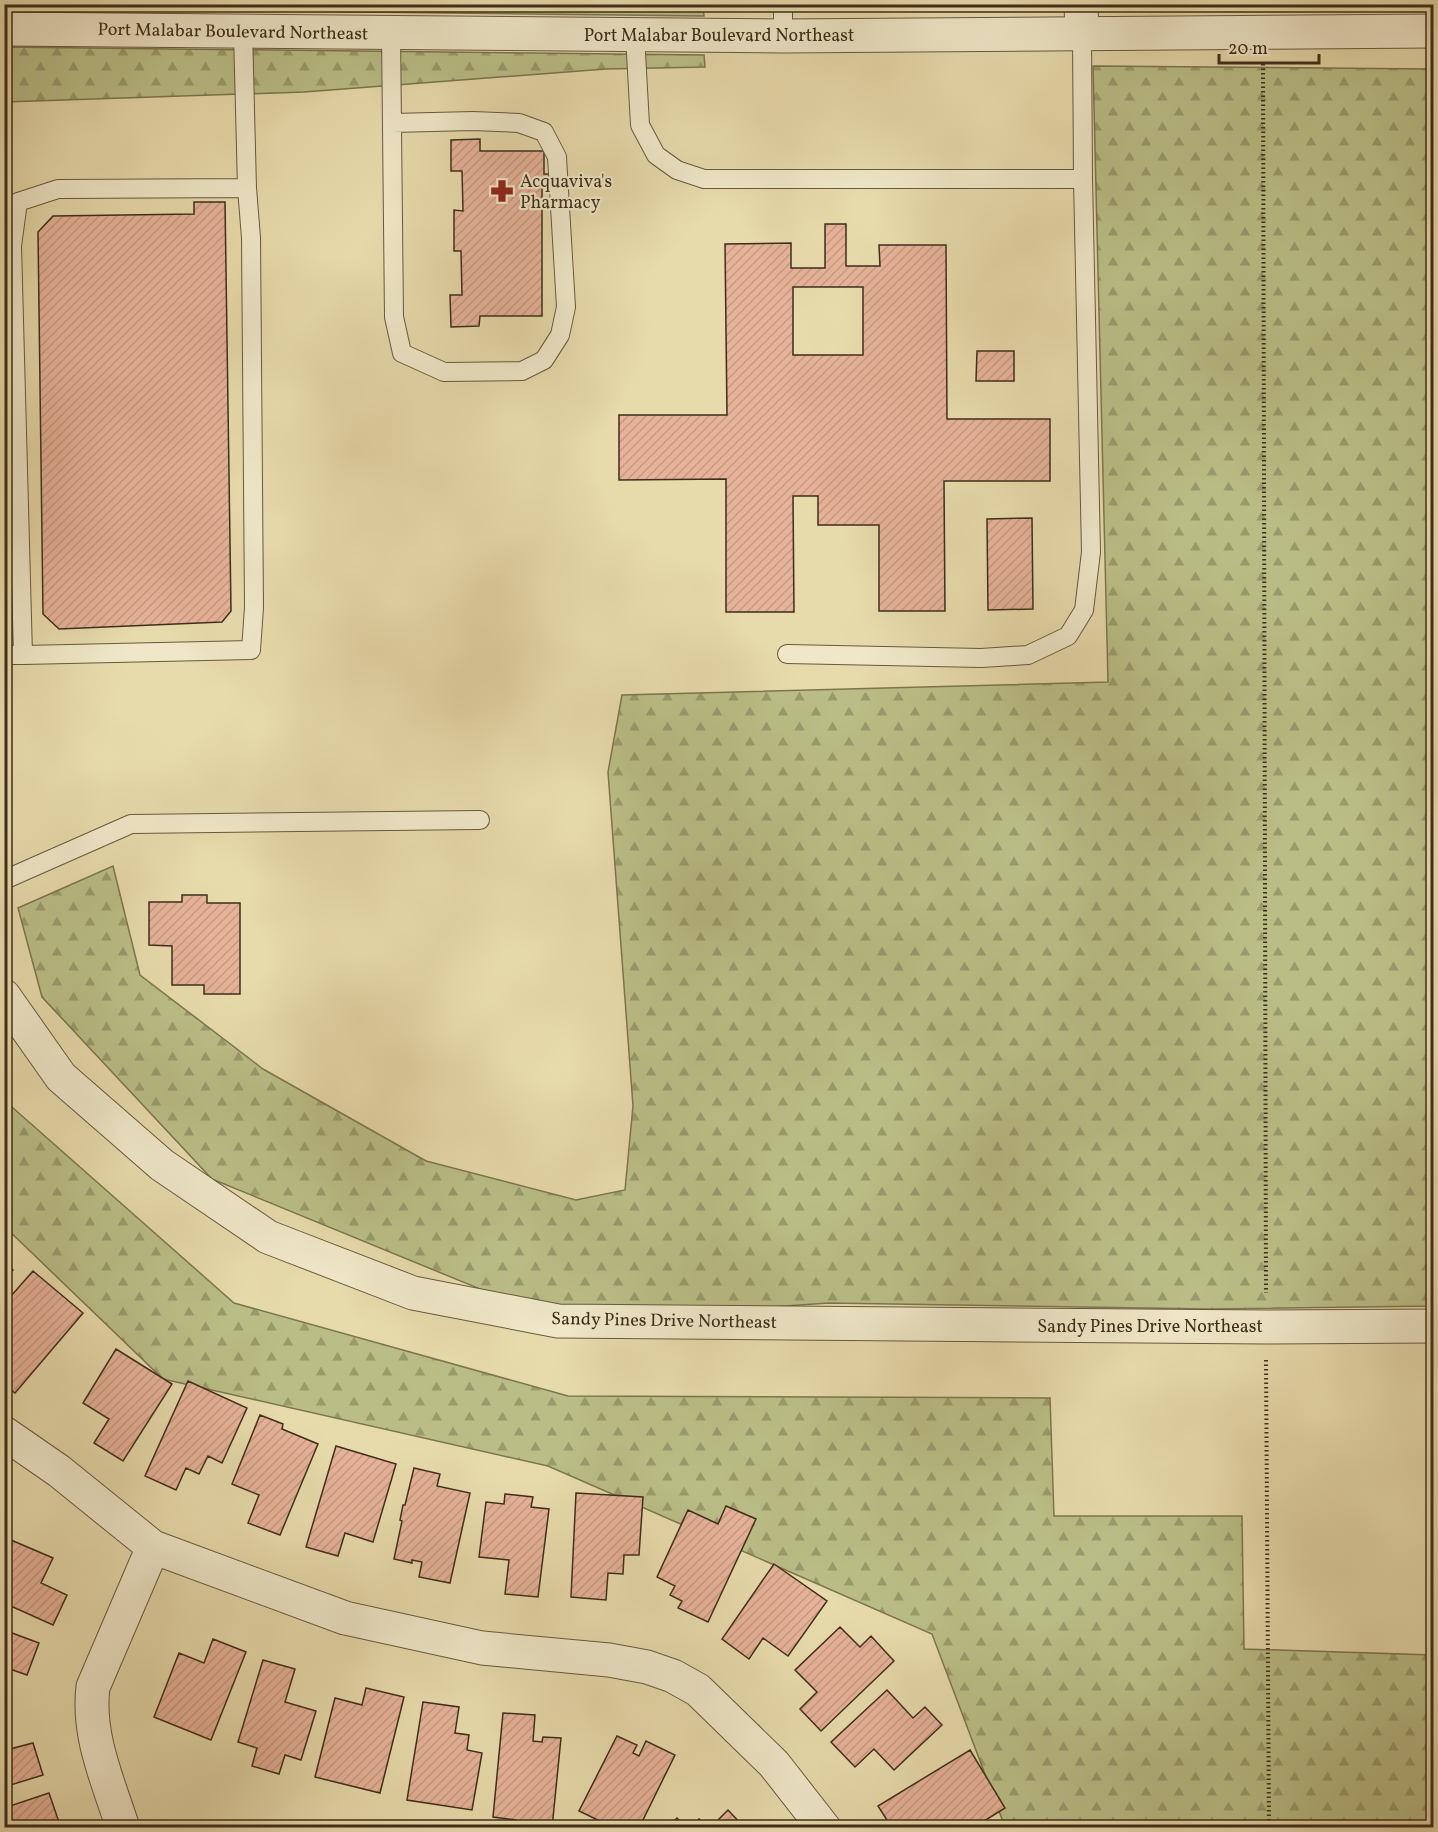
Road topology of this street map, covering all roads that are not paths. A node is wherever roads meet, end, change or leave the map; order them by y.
1 (1082, 19) edge
2 (783, 20) edge
3 (4, 29) edge
4 (1434, 30) edge
5 (243, 31) junction
6 (391, 32) junction
7 (634, 35) junction
8 (392, 123) junction
9 (1083, 179) junction
10 (246, 188) junction
11 (787, 654) dead end
12 (14, 655) edge
13 (480, 820) dead end
14 (4, 880) edge
15 (4, 996) edge
16 (1434, 1326) edge
17 (4, 1433) edge
18 (153, 1547) junction
19 (123, 1827) edge
20 (824, 1827) edge

1 - 2 street, Port Malabar Boulevard Northeast
1 - 4 street, Port Malabar Boulevard Northeast
1 - 9 lane
2 - 7 street, Port Malabar Boulevard Northeast
3 - 5 street, Port Malabar Boulevard Northeast
5 - 6 street, Port Malabar Boulevard Northeast
5 - 10 lane
6 - 7 street, Port Malabar Boulevard Northeast
6 - 8 lane
7 - 9 lane
8 - 8 lane
9 - 11 lane
10 - 12 lane
10 - 12 lane
13 - 14 lane
15 - 16 street, Sandy Pines Drive Northeast
17 - 18 street
18 - 19 street
18 - 20 street

